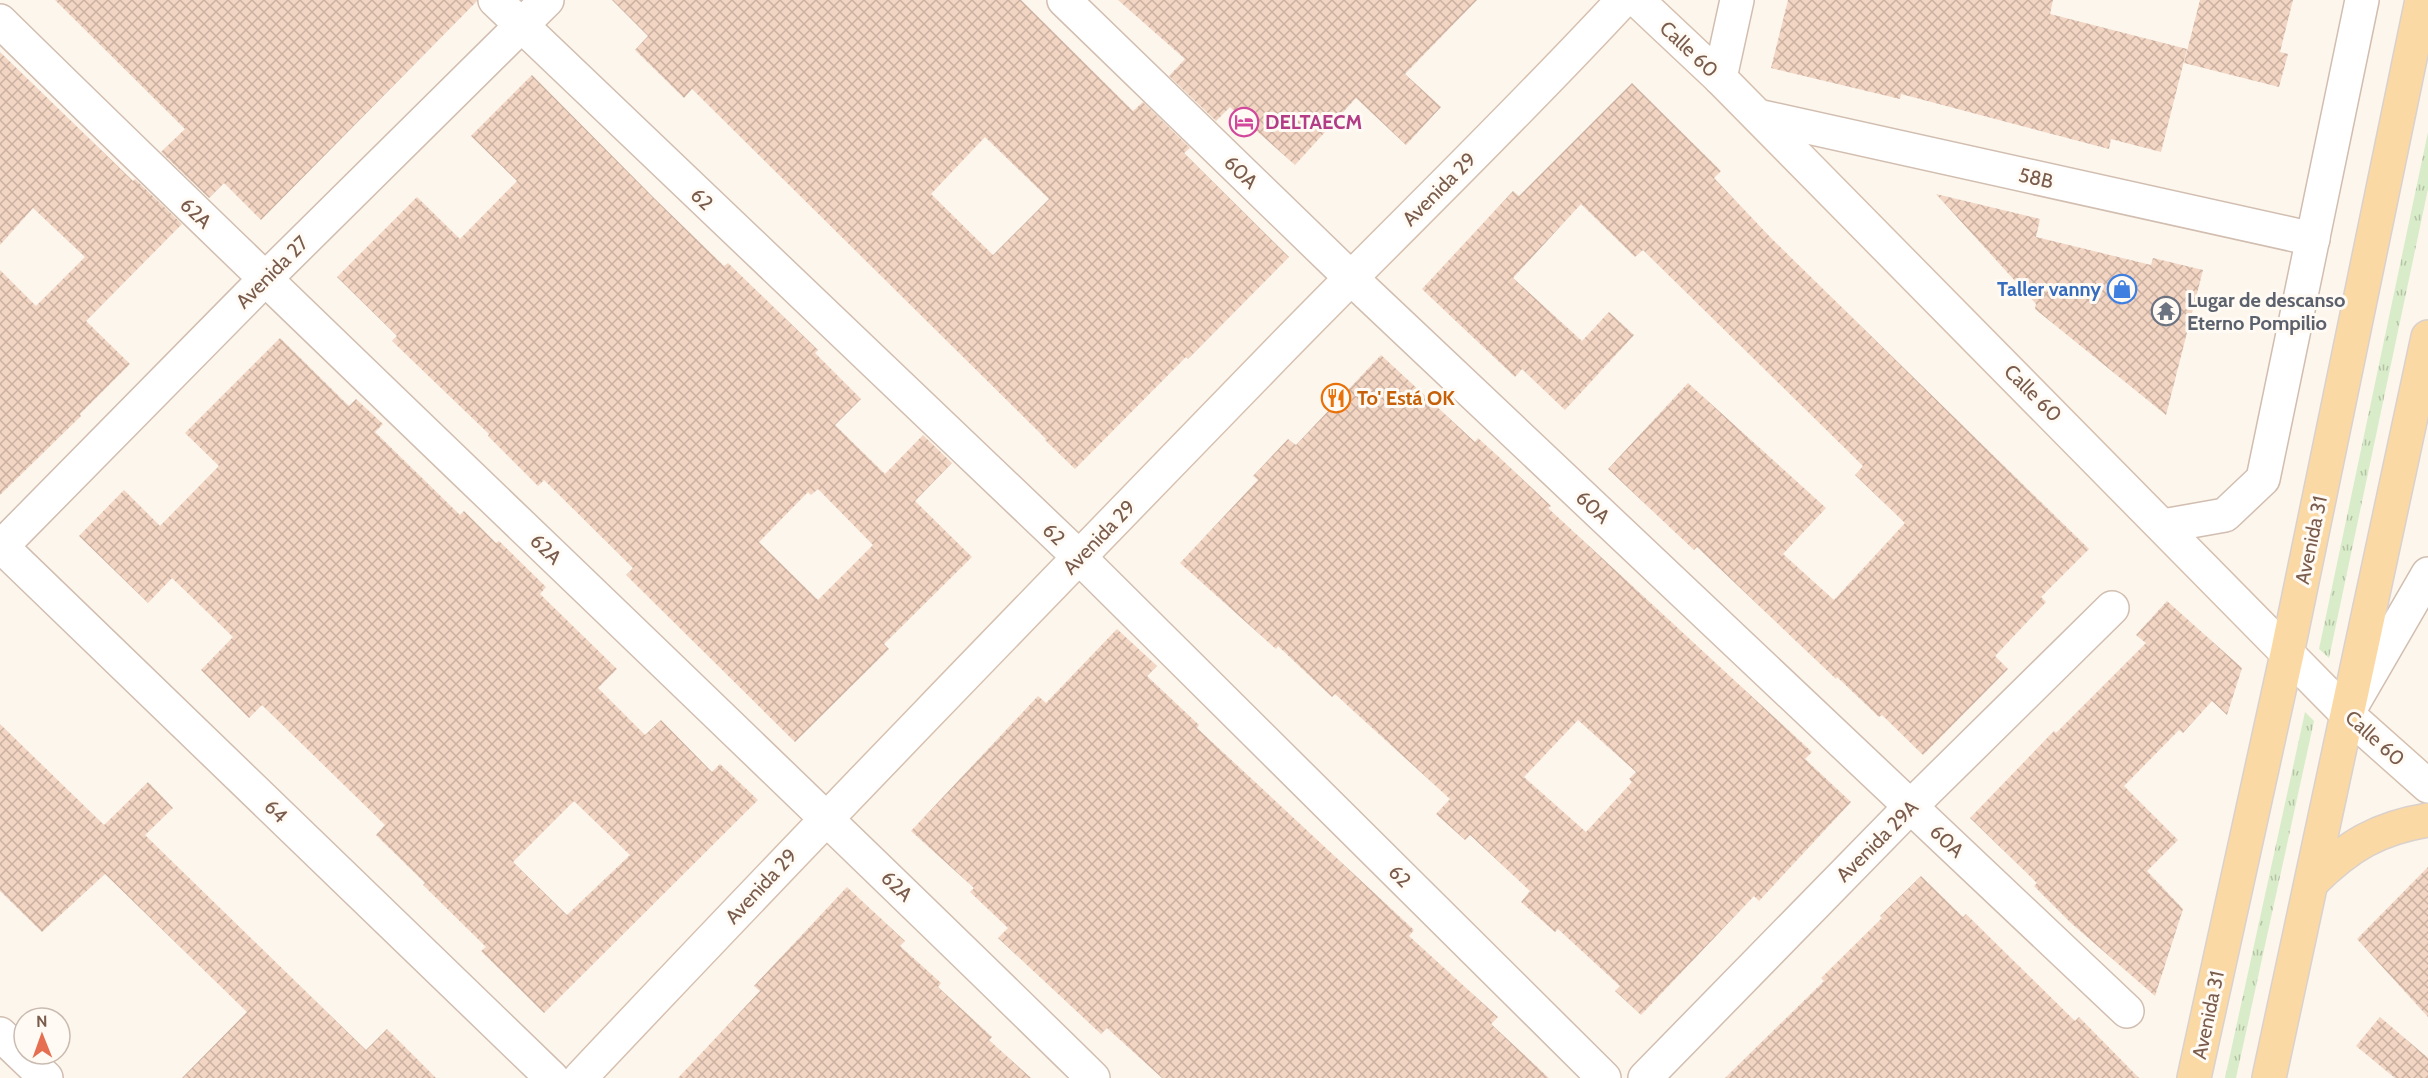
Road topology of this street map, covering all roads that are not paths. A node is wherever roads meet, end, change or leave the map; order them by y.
1 (495, 0) edge
2 (547, 0) edge
3 (1064, 0) edge
4 (1623, 0) edge
5 (1637, 0) edge
6 (1737, 0) edge
7 (2362, 0) edge
8 (2422, 0) edge
9 (0, 21) edge
10 (521, 27) junction
11 (1720, 78) junction
12 (1758, 116) junction
13 (2313, 239) junction
14 (1351, 278) junction
15 (264, 280) junction
16 (2428, 337) edge
17 (2163, 526) junction
18 (1, 547) edge
19 (1079, 557) junction
20 (2428, 574) edge
21 (2112, 608) dead end
22 (2287, 654) junction
23 (2347, 714) junction
24 (2428, 786) edge
25 (1911, 806) junction
26 (826, 817) junction
27 (2428, 820) edge
28 (2312, 882) junction
29 (2127, 1011) dead end
30 (0, 1034) edge
31 (46, 1078) edge
32 (552, 1078) edge
33 (580, 1078) edge
34 (1093, 1078) edge
35 (1604, 1078) edge
36 (1645, 1078) edge
37 (2194, 1078) edge
38 (2269, 1078) edge

1 - 10 street, 62
2 - 10 street, Avenida 27
3 - 14 street, 60A
4 - 14 street, Avenida 29
5 - 11 street, Calle 60
6 - 11 street
7 - 13 street
8 - 22 main road, Avenida 31
9 - 15 street, 62A
10 - 15 street, Avenida 27
10 - 19 street, 62
11 - 12 street, Calle 60
12 - 13 street, 58B
12 - 17 street, Calle 60
13 - 17 street
14 - 19 street, Avenida 29
14 - 25 street, 60A
15 - 18 street, Avenida 27
15 - 26 street, 62A
16 - 23 main road
17 - 22 street, Calle 60
18 - 32 street, 64
19 - 26 street, Avenida 29
19 - 35 street, 62
20 - 23 street
21 - 25 street, Avenida 29A
22 - 23 street, Calle 60
22 - 37 main road, Avenida 31
23 - 24 street, Calle 60
23 - 28 main road
25 - 29 street, 60A
25 - 36 street, Avenida 29A
26 - 33 street, Avenida 29
26 - 34 street, 62A
27 - 28 main road
28 - 38 main road
30 - 31 street

